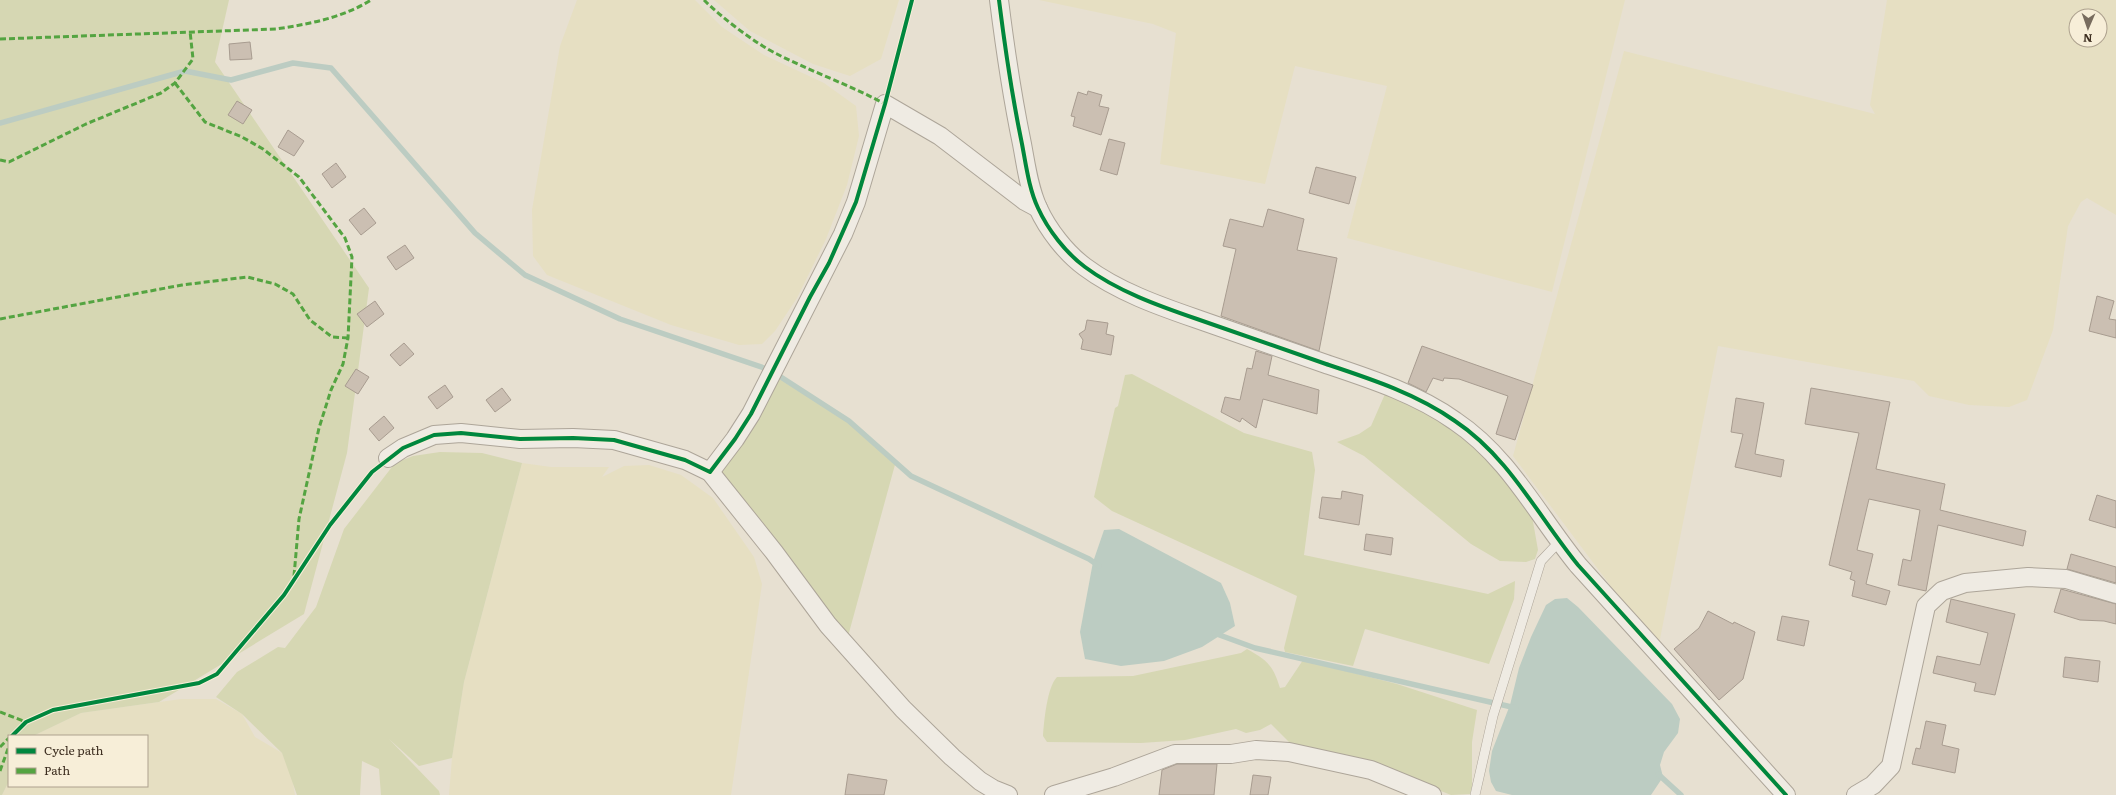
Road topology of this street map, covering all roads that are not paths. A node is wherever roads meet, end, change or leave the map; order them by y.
1 (999, 0) edge
2 (1038, 208) junction
3 (388, 458) dead end
4 (710, 472) junction
5 (1559, 542) junction
6 (2116, 594) edge
7 (1008, 795) edge
8 (1054, 795) edge
9 (1432, 795) edge
10 (1475, 795) edge
11 (1786, 795) edge
12 (1856, 795) edge

1 - 2 street
2 - 4 street
2 - 5 street
3 - 4 street
4 - 7 street
5 - 10 lane
5 - 11 street
6 - 12 street
8 - 9 street

